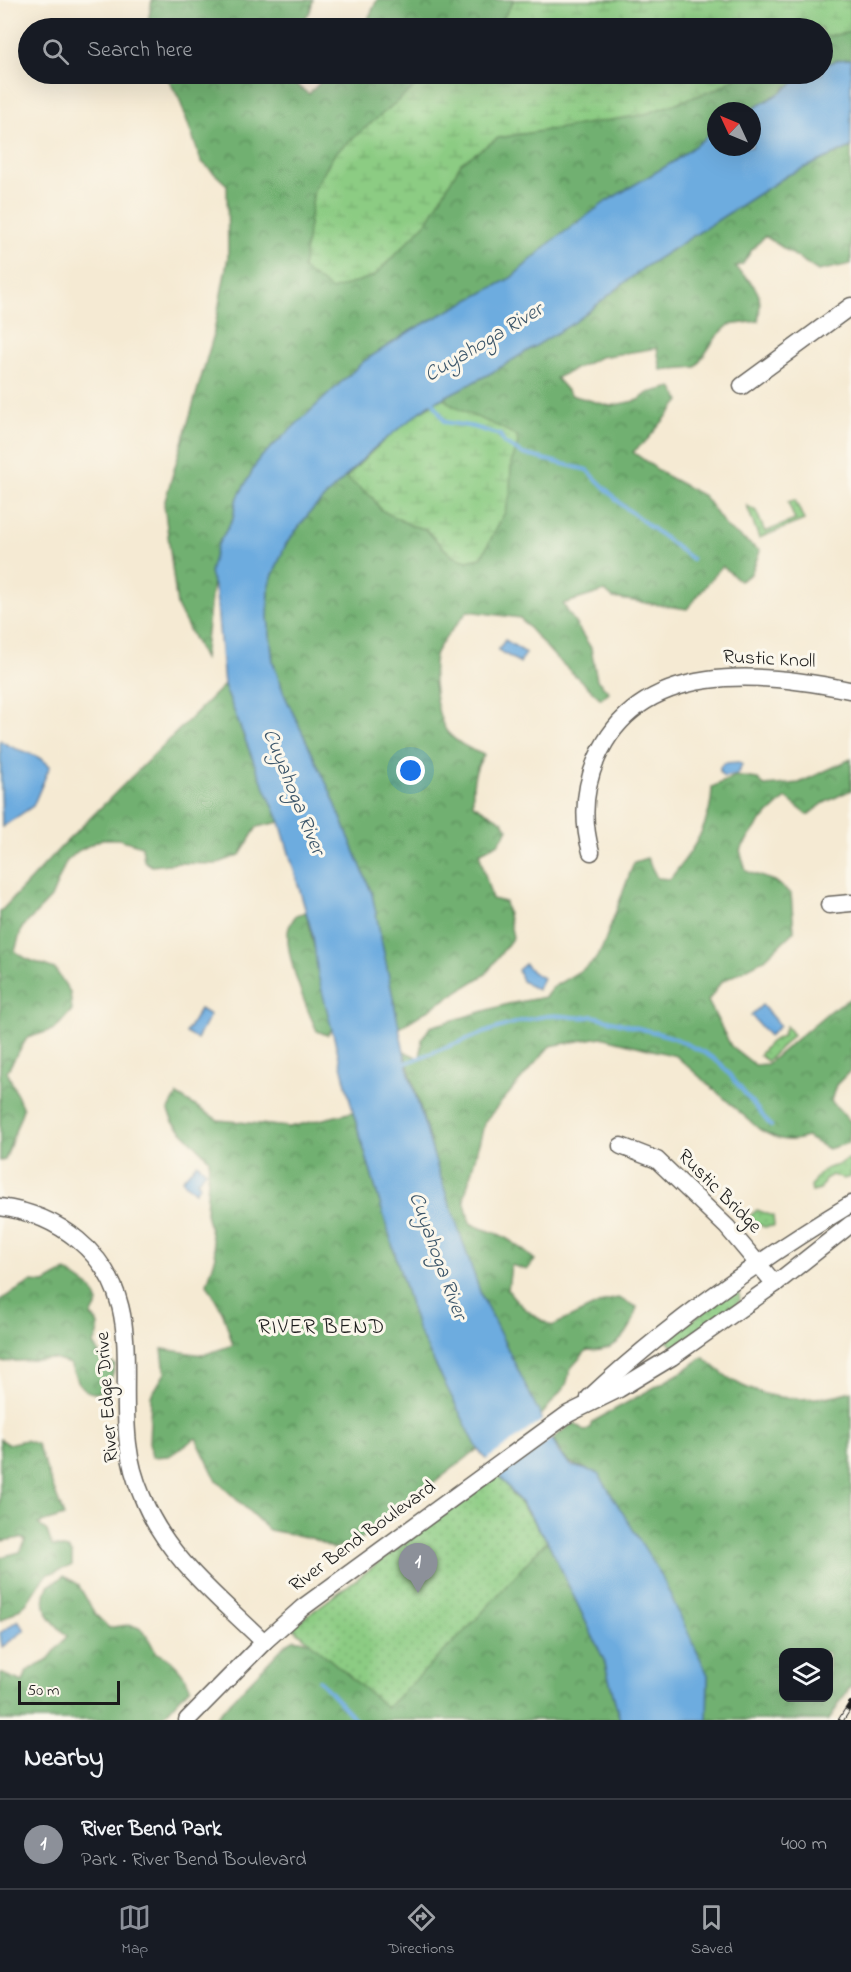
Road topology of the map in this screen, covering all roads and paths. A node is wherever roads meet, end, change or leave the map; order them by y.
1 (851, 306) edge
2 (742, 386) dead end
3 (850, 690) edge
4 (591, 852) dead end
5 (851, 903) edge
6 (830, 905) dead end
7 (621, 1146) dead end
8 (851, 1204) edge
9 (0, 1207) edge
10 (851, 1224) edge
11 (758, 1263) junction
12 (776, 1284) junction
13 (574, 1411) junction
14 (264, 1642) junction
15 (187, 1720) edge

1 - 2 street
3 - 4 street, Rustic Knoll
5 - 6 street
7 - 11 street, Rustic Bridge
8 - 11 street, River Bend Boulevard
9 - 14 street, River Edge Drive
10 - 12 street, River Bend Boulevard
11 - 12 street, Rustic Bridge
11 - 13 street, River Bend Boulevard
12 - 13 street, River Bend Boulevard
13 - 14 street, River Bend Boulevard
14 - 15 street, River Bend Boulevard

